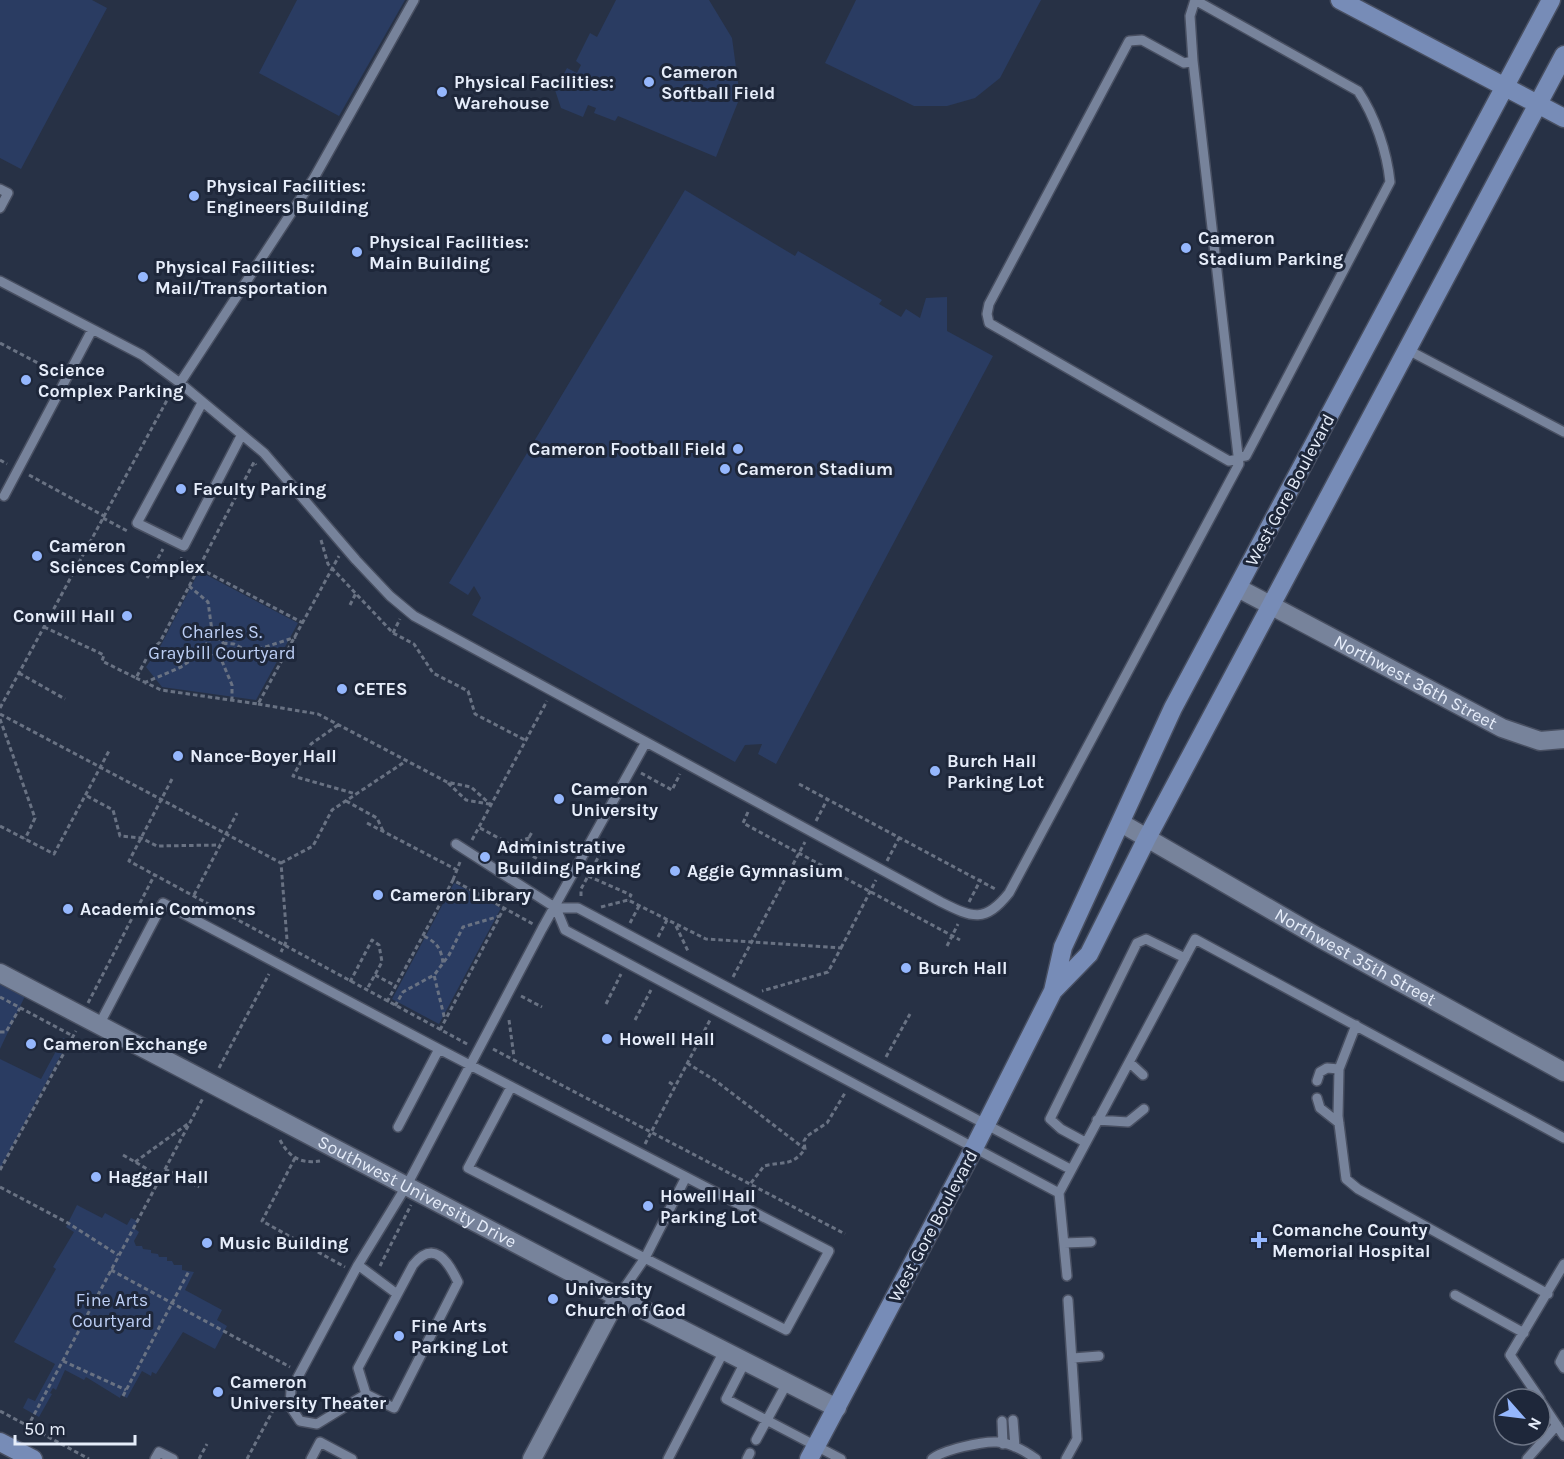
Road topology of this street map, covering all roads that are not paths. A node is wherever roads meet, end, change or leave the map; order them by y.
1 (414, 0) edge
2 (1195, 0) edge
3 (1340, 0) edge
4 (1551, 0) edge
5 (1564, 55) edge
6 (1193, 61) junction
7 (1504, 86) junction
8 (1537, 103) junction
9 (1564, 118) edge
10 (0, 189) edge
11 (0, 207) edge
12 (0, 281) edge
13 (92, 330) junction
14 (1408, 350) junction
15 (180, 383) junction
16 (202, 403) junction
17 (1564, 432) edge
18 (241, 436) junction
19 (1238, 458) junction
20 (4, 496) dead end
21 (1238, 588) junction
22 (1271, 606) junction
23 (1564, 739) edge
24 (646, 742) junction
25 (1121, 823) junction
26 (1148, 838) junction
27 (456, 844) dead end
28 (555, 908) junction
29 (1185, 958) junction
30 (0, 973) edge
31 (1053, 991) junction
32 (99, 1025) junction
33 (1356, 1025) junction
34 (439, 1048) junction
35 (1128, 1062) junction
36 (470, 1065) junction
37 (1339, 1069) junction
38 (1564, 1072) edge
39 (1143, 1075) dead end
40 (1317, 1081) dead end
41 (511, 1087) junction
42 (1317, 1098) dead end
43 (1144, 1109) dead end
44 (1097, 1120) junction
45 (1339, 1123) junction
46 (986, 1125) junction
47 (398, 1127) dead end
48 (1564, 1138) edge
49 (1085, 1142) junction
50 (974, 1150) junction
51 (1070, 1169) junction
52 (686, 1177) junction
53 (407, 1185) junction
54 (1059, 1193) junction
55 (1090, 1242) dead end
56 (1064, 1243) junction
57 (645, 1258) junction
58 (1564, 1264) edge
59 (358, 1265) junction
60 (1067, 1276) dead end
61 (397, 1294) junction
62 (1548, 1294) junction
63 (1455, 1295) dead end
64 (618, 1297) junction
65 (1068, 1300) dead end
66 (1524, 1332) junction
67 (724, 1351) junction
68 (1564, 1354) edge
69 (1099, 1356) dead end
70 (1072, 1358) junction
71 (745, 1362) junction
72 (1564, 1368) edge
73 (787, 1383) junction
74 (1532, 1387) edge
75 (366, 1394) junction
76 (837, 1408) junction
77 (1552, 1417) edge
78 (767, 1420) junction
79 (1013, 1420) dead end
80 (1002, 1421) dead end
81 (1557, 1425) junction
82 (1564, 1436) edge
83 (756, 1440) dead end
84 (1, 1444) edge
85 (1004, 1444) junction
86 (1015, 1447) junction
87 (813, 1453) edge
88 (33, 1459) edge
89 (155, 1459) edge
90 (173, 1459) edge
91 (311, 1459) edge
92 (352, 1459) edge
93 (532, 1459) edge
94 (668, 1459) edge
95 (841, 1459) edge
96 (932, 1459) edge
97 (1036, 1459) edge
98 (1066, 1459) edge
99 (1527, 1459) edge

1 - 15 lane
2 - 6 lane
2 - 19 lane
3 - 7 main road
4 - 7 main road, West Gore Boulevard
5 - 8 main road, West Gore Boulevard
6 - 19 lane
6 - 19 lane
7 - 8 main road
7 - 21 main road, West Gore Boulevard
8 - 9 main road
8 - 14 main road, West Gore Boulevard
10 - 11 lane
12 - 13 lane
13 - 15 lane
13 - 20 lane
14 - 17 lane
14 - 22 main road, West Gore Boulevard
15 - 16 lane
16 - 18 lane
16 - 18 lane
18 - 24 lane
19 - 24 lane
21 - 22 street, Northwest 36th Street
21 - 25 main road, West Gore Boulevard
22 - 23 street, Northwest 36th Street
22 - 26 main road, West Gore Boulevard
24 - 28 lane
25 - 26 street, Northwest 35th Street
25 - 31 main road, West Gore Boulevard
26 - 31 main road, West Gore Boulevard
26 - 38 street, Northwest 35th Street
27 - 28 lane
28 - 36 lane
28 - 46 lane
28 - 50 lane
29 - 33 lane
29 - 35 lane
29 - 49 lane
30 - 32 street, Southwest University Drive
31 - 46 main road, West Gore Boulevard
32 - 34 lane
32 - 53 street, Southwest University Drive
33 - 37 lane
33 - 48 lane
34 - 36 lane
34 - 47 lane
35 - 39 lane
35 - 44 lane
36 - 41 lane
36 - 53 lane
37 - 40 lane
37 - 45 lane
41 - 52 lane
41 - 57 lane
42 - 45 lane
43 - 44 lane
44 - 49 lane
45 - 62 lane
46 - 50 main road, West Gore Boulevard
46 - 51 lane
49 - 51 lane
50 - 54 lane
50 - 76 main road, West Gore Boulevard
51 - 54 lane
52 - 57 lane
52 - 57 lane
53 - 59 lane
53 - 64 street, Southwest University Drive
54 - 56 lane
55 - 56 lane
56 - 60 lane
57 - 64 lane
58 - 62 lane
59 - 61 lane
59 - 75 lane
61 - 75 lane
61 - 75 lane
62 - 66 lane
63 - 66 lane
64 - 67 street, Southwest University Drive
64 - 93 street
65 - 70 lane
66 - 74 lane
67 - 71 street, Southwest University Drive
67 - 94 lane
68 - 72 lane
69 - 70 lane
70 - 98 lane
71 - 73 street, Southwest University Drive
71 - 78 lane
73 - 76 street, Southwest University Drive
73 - 78 lane
76 - 87 main road, West Gore Boulevard
77 - 81 lane
78 - 83 lane
78 - 87 lane
79 - 86 lane
80 - 85 lane
81 - 82 lane
81 - 99 lane
84 - 88 main road
85 - 86 lane
85 - 96 lane
86 - 97 lane
87 - 95 lane
89 - 90 lane
91 - 92 lane

